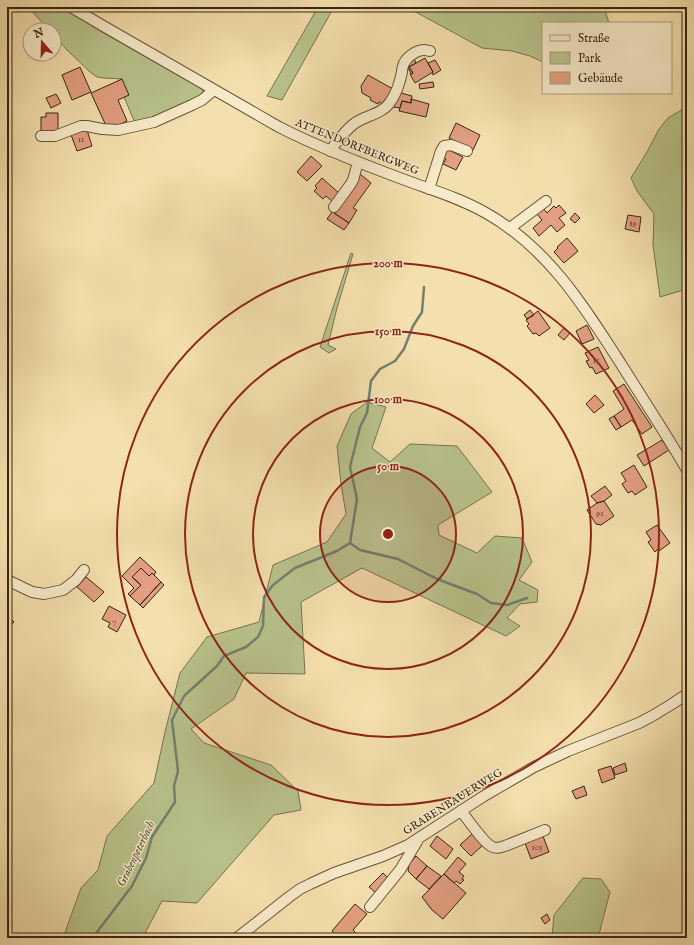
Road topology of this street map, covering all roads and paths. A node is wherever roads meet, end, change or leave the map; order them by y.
1 (71, 7) edge
2 (430, 52) dead end
3 (214, 90) junction
4 (41, 136) dead end
5 (330, 151) junction
6 (467, 151) dead end
7 (358, 162) junction
8 (429, 189) junction
9 (546, 201) dead end
10 (334, 207) dead end
11 (510, 228) junction
12 (687, 470) edge
13 (84, 570) dead end
14 (7, 580) edge
15 (687, 694) edge
16 (461, 811) junction
17 (545, 830) dead end
18 (419, 838) junction
19 (370, 907) dead end
20 (237, 938) edge

1 - 3 street, ATTENDORFBERGWEG
2 - 5 street
3 - 4 street
3 - 5 street, ATTENDORFBERGWEG
5 - 7 street, ATTENDORFBERGWEG
6 - 8 street
7 - 8 street, ATTENDORFBERGWEG
7 - 10 street
8 - 11 street, ATTENDORFBERGWEG
9 - 11 street
11 - 12 street, ATTENDORFBERGWEG
13 - 14 street
15 - 16 street, GRABENBAUERWEG
16 - 17 street
16 - 18 street, GRABENBAUERWEG
18 - 19 street
18 - 20 street, GRABENBAUERWEG

